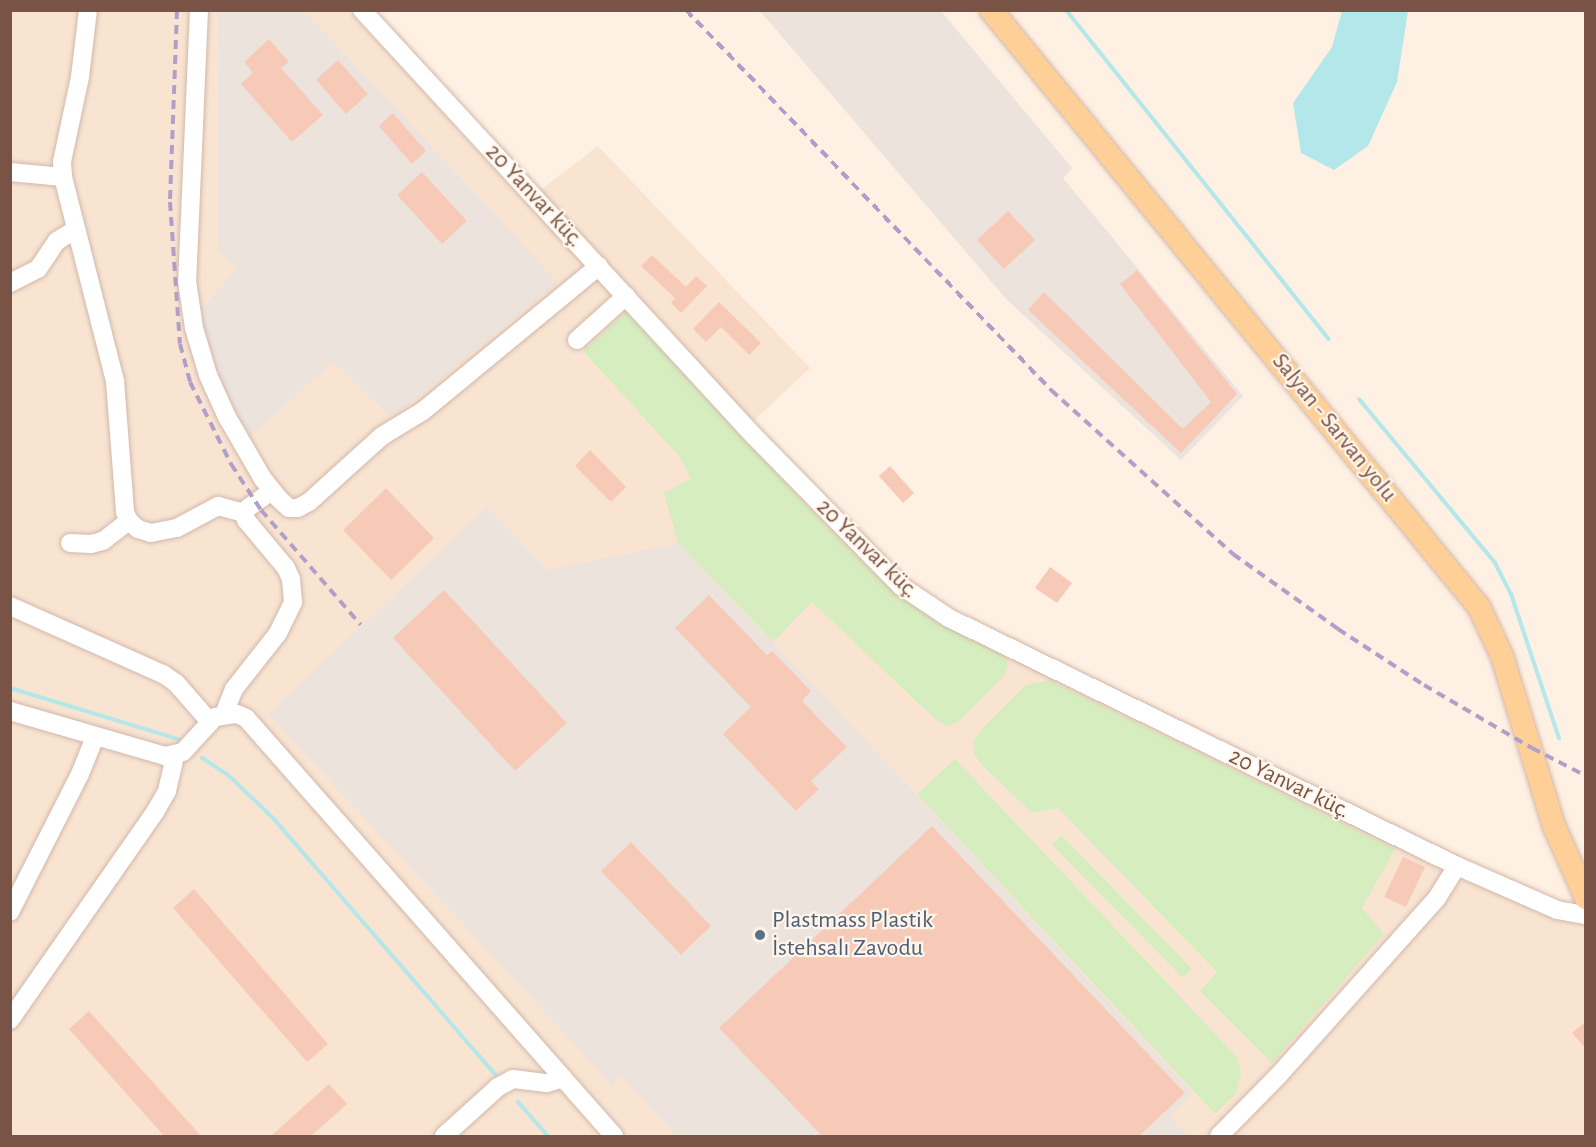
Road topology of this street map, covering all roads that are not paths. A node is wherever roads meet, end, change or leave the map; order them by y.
1 (199, 10) edge
2 (362, 10) edge
3 (991, 10) edge
4 (84, 12) edge
5 (10, 172) edge
6 (63, 177) junction
7 (76, 229) junction
8 (599, 266) junction
9 (10, 283) edge
10 (626, 296) junction
11 (577, 340) dead end
12 (272, 491) junction
13 (244, 513) junction
14 (129, 521) junction
15 (70, 543) dead end
16 (10, 606) edge
17 (10, 711) edge
18 (217, 718) junction
19 (95, 737) junction
20 (175, 756) junction
21 (1457, 866) junction
22 (1586, 898) edge
23 (10, 912) edge
24 (1586, 915) edge
25 (10, 1020) edge
26 (563, 1078) junction
27 (444, 1137) edge
28 (614, 1137) edge
29 (1219, 1137) edge

1 - 12 street
2 - 8 street, 20 Yanvar küç.
3 - 22 main road, Salyan - Sarvan yolu
4 - 6 street
5 - 6 street
6 - 7 street
7 - 9 street
7 - 14 street
8 - 10 street, 20 Yanvar küç.
8 - 12 street
10 - 11 street
10 - 21 street, 20 Yanvar küç.
12 - 13 street
13 - 14 street
13 - 18 street
14 - 15 street
16 - 18 street
17 - 19 street
18 - 20 street
18 - 26 street
19 - 20 street
19 - 23 street
20 - 25 street
21 - 24 street, 20 Yanvar küç.
21 - 29 street
26 - 27 street
26 - 28 street

